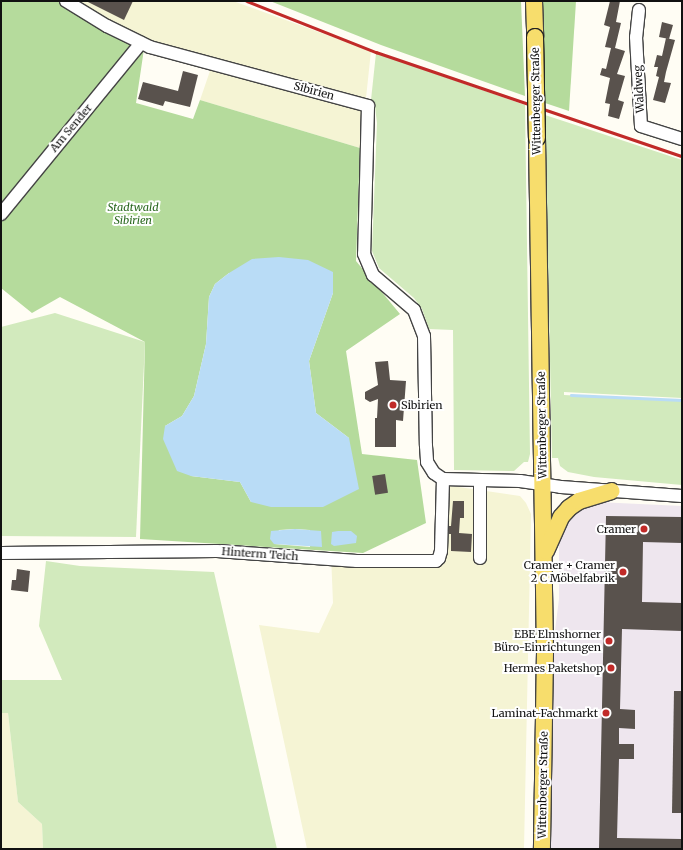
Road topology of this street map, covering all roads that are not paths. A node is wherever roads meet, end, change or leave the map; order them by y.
1 (66, 1) edge
2 (534, 1) edge
3 (639, 10) dead end
4 (141, 43) junction
5 (682, 139) edge
6 (1, 214) edge
7 (443, 479) junction
8 (480, 480) junction
9 (543, 485) junction
10 (612, 491) junction
11 (682, 496) edge
12 (1, 553) edge
13 (480, 558) dead end
14 (544, 558) junction
15 (542, 849) edge

1 - 4 street, Sibirien
2 - 9 main road, Wittenberger Straße, bridge
3 - 5 street, Waldweg
4 - 6 street, Am Sender
4 - 7 street, Sibirien
7 - 8 street
7 - 12 street, Hinterm Teich
8 - 9 street
8 - 13 street
9 - 10 street
9 - 14 main road, Wittenberger Straße
10 - 11 street
10 - 14 main road
14 - 15 main road, Wittenberger Straße

